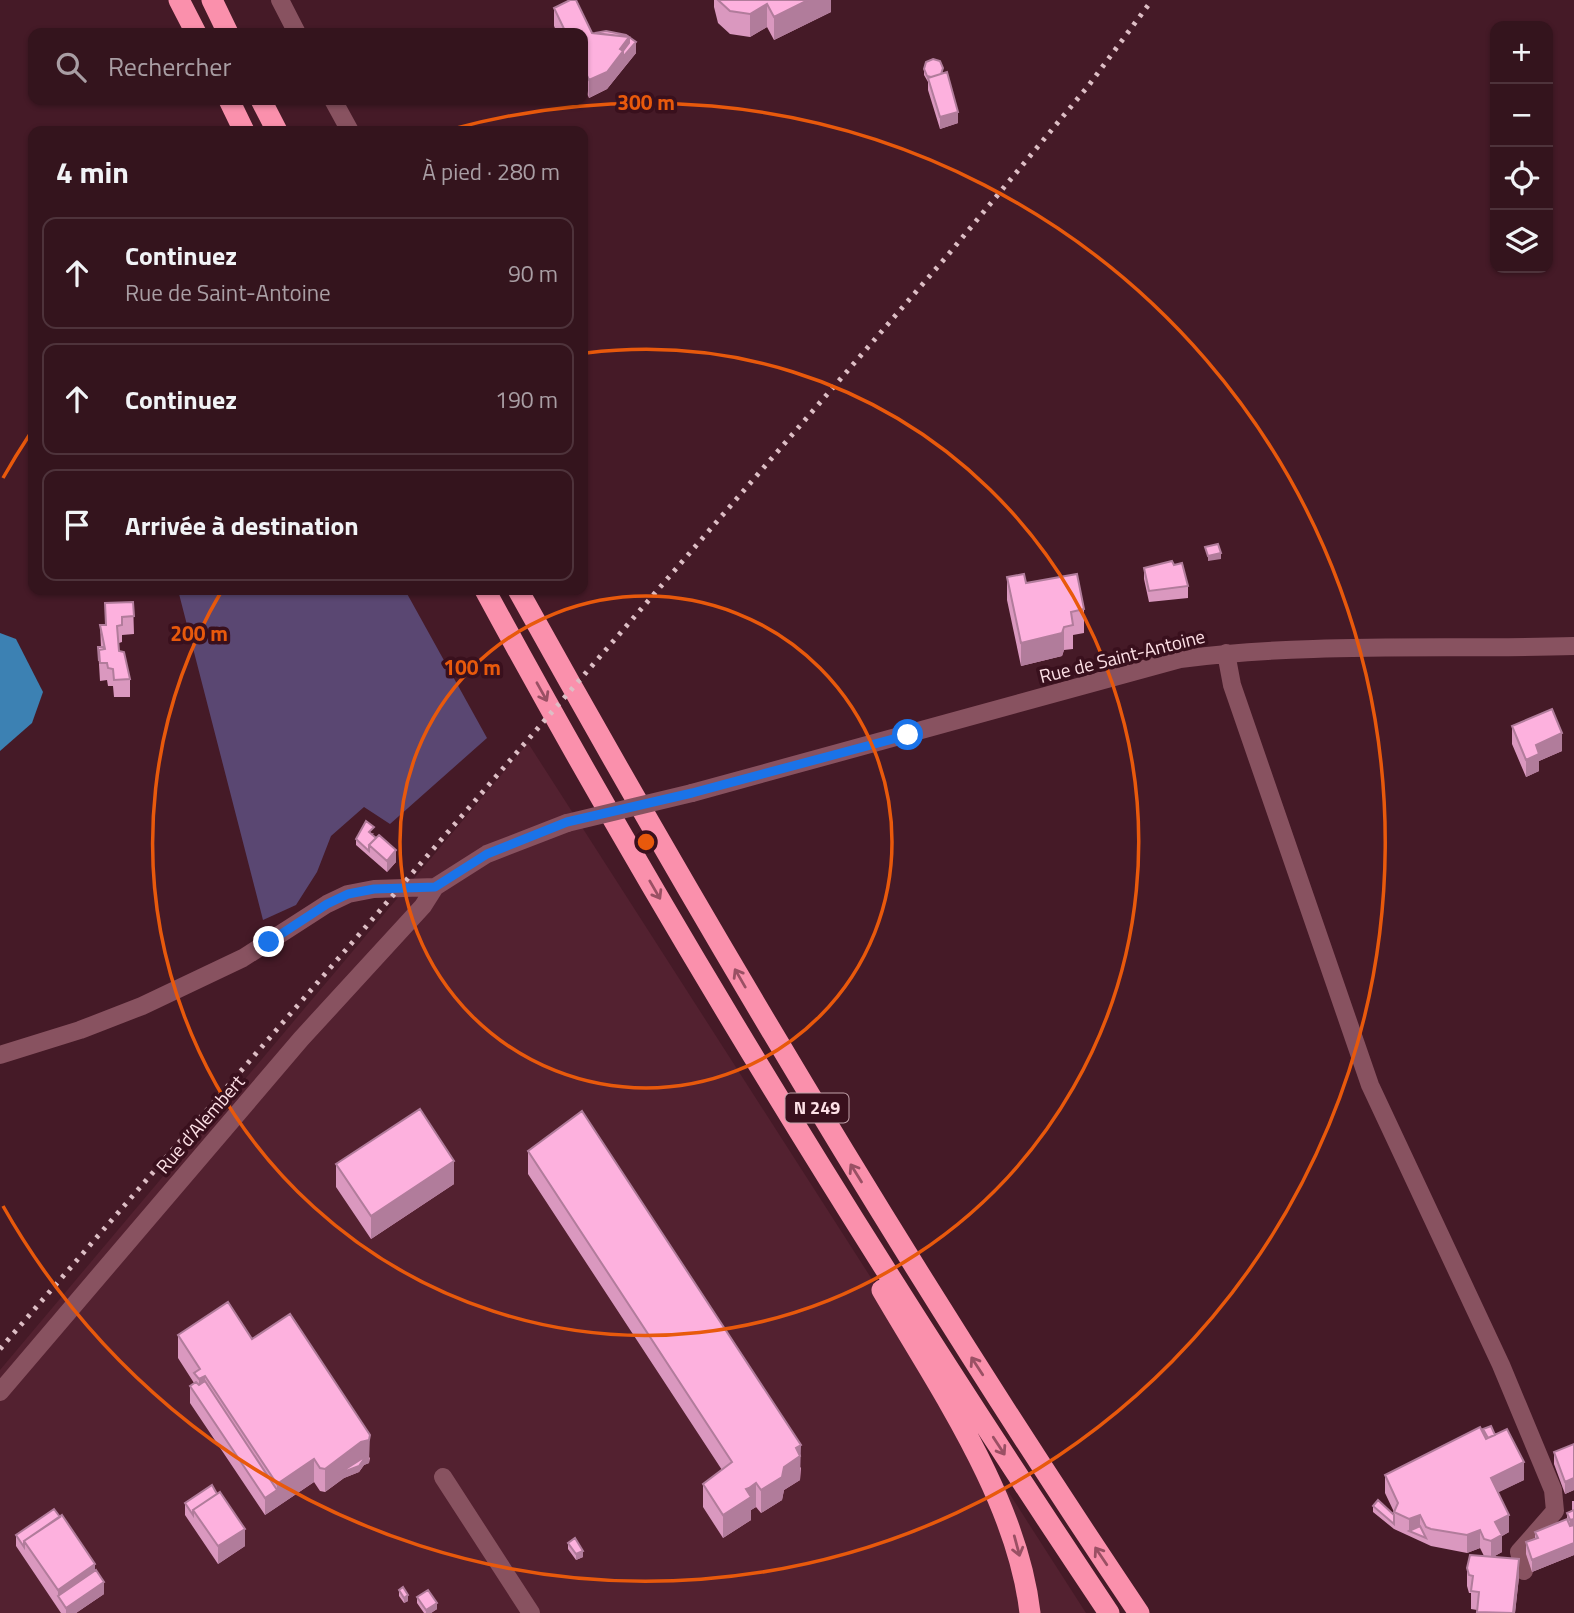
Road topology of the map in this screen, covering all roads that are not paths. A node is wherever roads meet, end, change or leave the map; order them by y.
1 (179, 0) edge
2 (212, 0) edge
3 (280, 0) edge
4 (193, 28) edge
5 (226, 28) edge
6 (294, 28) edge
7 (231, 105) edge
8 (264, 105) edge
9 (336, 105) edge
10 (242, 126) edge
11 (274, 126) edge
12 (347, 126) edge
13 (488, 595) edge
14 (521, 595) edge
15 (1574, 646) edge
16 (1226, 653) junction
17 (435, 887) junction
18 (0, 1055) edge
19 (868, 1245) junction
20 (0, 1392) edge
21 (443, 1477) dead end
22 (1524, 1571) dead end
23 (531, 1613) edge
24 (1030, 1613) edge
25 (1109, 1613) edge
26 (1139, 1613) edge

1 - 4 highway
2 - 5 highway
3 - 6 street
7 - 10 highway
8 - 11 highway
9 - 12 street
13 -> 19 highway, N 249
26 -> 14 highway, N 249
15 - 16 street, Rue de Saint-Antoine
16 - 17 street, Rue de Saint-Antoine, bridge
16 - 22 street
17 - 18 street
17 - 20 street, Rue d’Alembert
19 -> 24 highway, N 249
19 -> 25 highway, N 249
21 - 23 street

